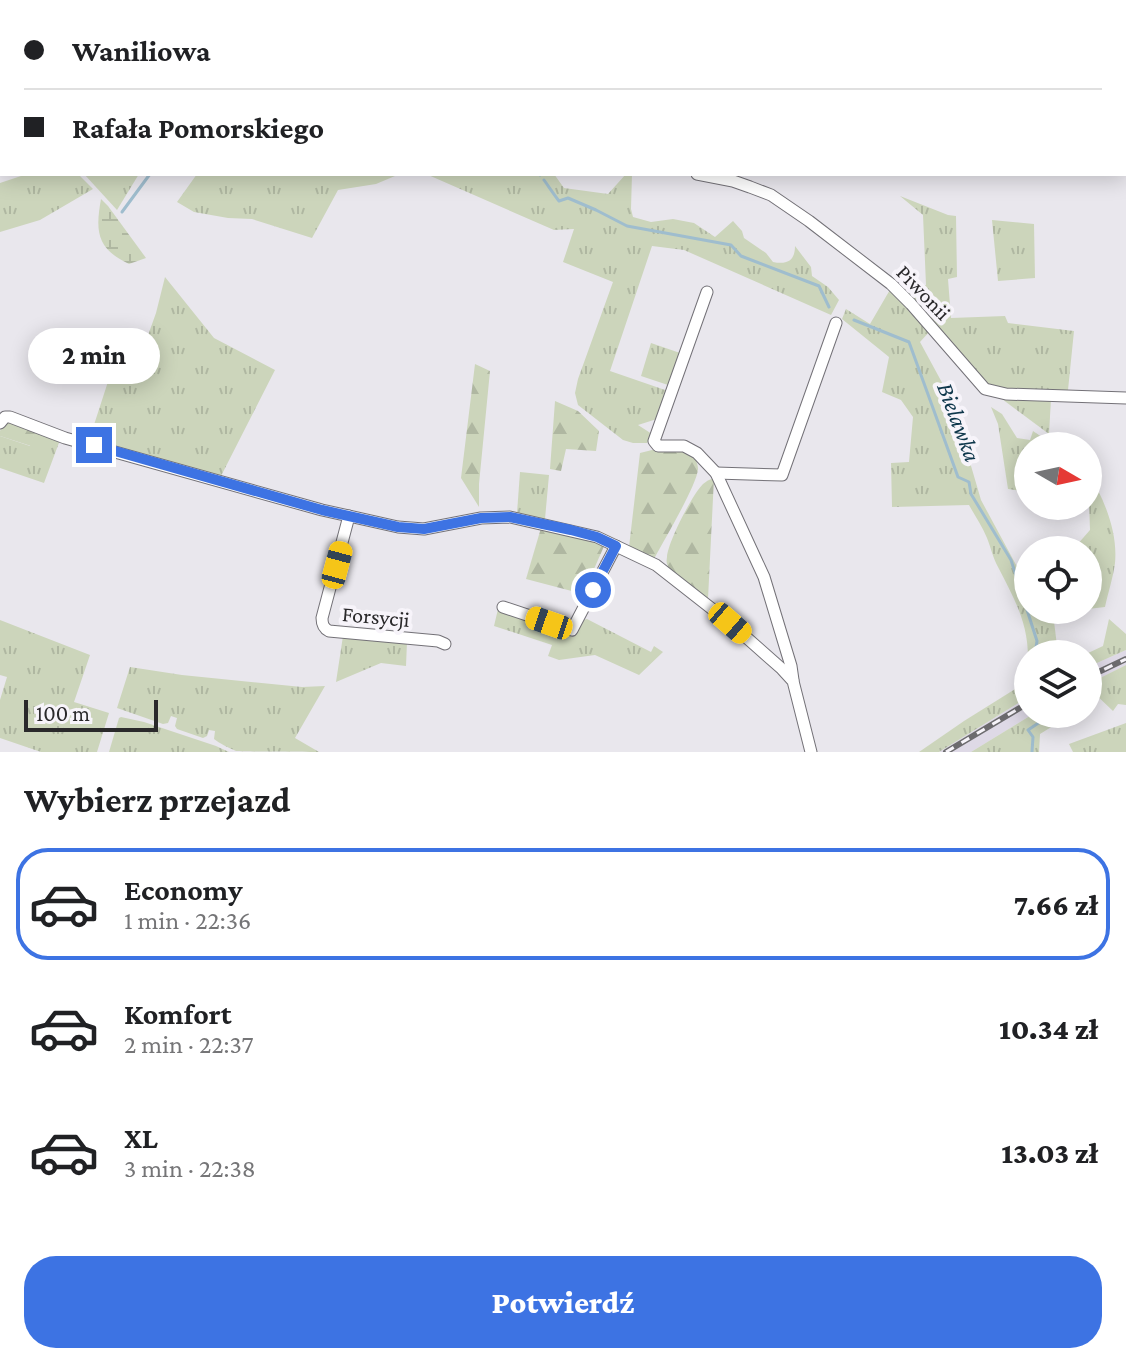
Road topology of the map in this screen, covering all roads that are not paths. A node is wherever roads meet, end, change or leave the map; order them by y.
1 (707, 176) edge
2 (707, 292) dead end
3 (836, 323) dead end
4 (1126, 398) edge
5 (0, 423) edge
6 (716, 473) junction
7 (349, 516) junction
8 (616, 546) junction
9 (503, 607) dead end
10 (445, 644) dead end
11 (793, 681) junction
12 (811, 752) edge

1 - 4 street, Piwonii
2 - 6 street
3 - 6 street
5 - 7 street
6 - 11 street
7 - 8 street
7 - 10 street, Forsycji
8 - 9 street
8 - 11 street
11 - 12 street

